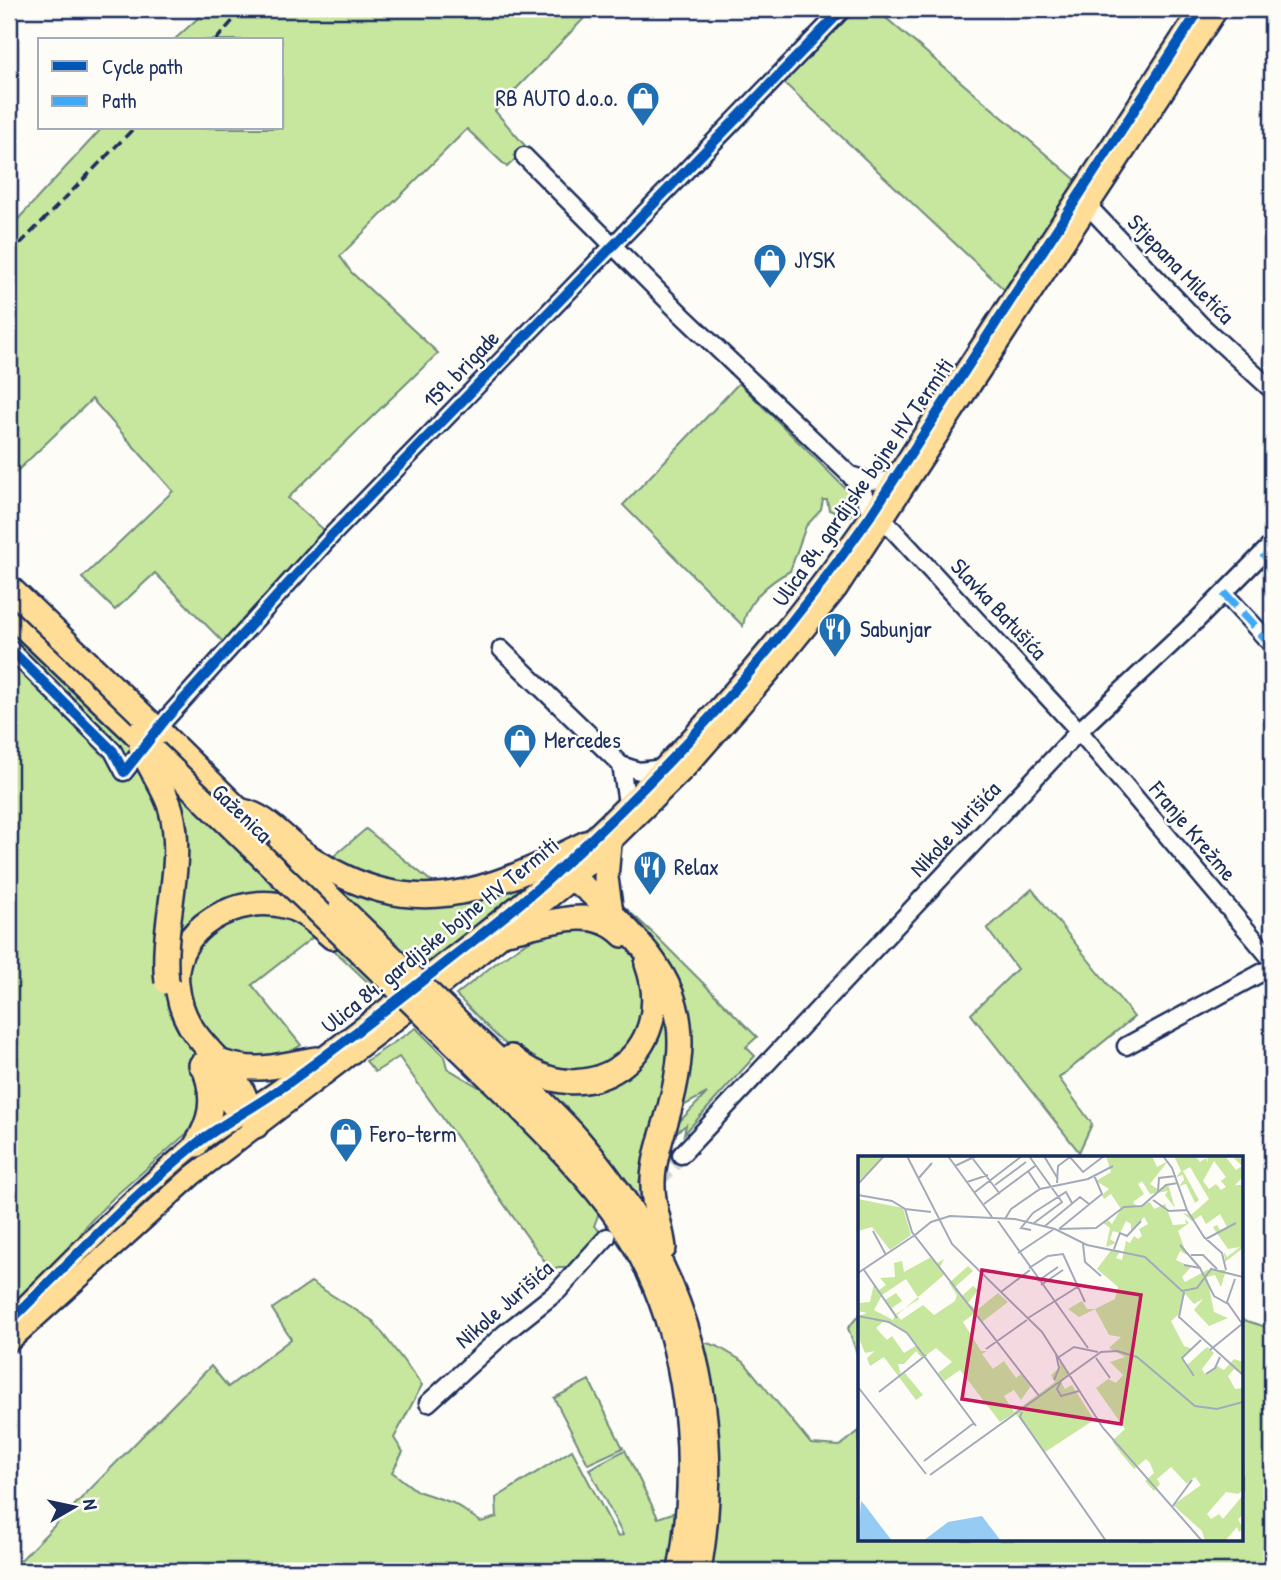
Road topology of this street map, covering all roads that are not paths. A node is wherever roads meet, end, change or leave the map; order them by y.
1 (843, 9) edge
2 (1199, 9) edge
3 (1219, 9) edge
4 (524, 156) dead end
5 (1089, 207) junction
6 (613, 245) junction
7 (1272, 390) edge
8 (850, 475) junction
9 (892, 480) junction
10 (878, 517) junction
11 (1269, 553) edge
12 (9, 587) edge
13 (1224, 593) junction
14 (9, 614) edge
15 (1272, 645) edge
16 (9, 648) edge
17 (501, 649) dead end
18 (1079, 731) junction
19 (136, 734) junction
20 (621, 765) junction
21 (664, 768) junction
22 (627, 803) junction
23 (238, 810) junction
24 (586, 843) junction
25 (609, 844) junction
26 (564, 876) junction
27 (611, 913) junction
28 (506, 932) junction
29 (1272, 960) edge
30 (1272, 967) edge
31 (377, 968) junction
32 (172, 982) junction
33 (468, 1044) junction
34 (1126, 1046) dead end
35 (317, 1059) junction
36 (212, 1066) junction
37 (251, 1118) junction
38 (196, 1144) junction
39 (681, 1155) tunnel mouth
40 (607, 1237) dead end
41 (667, 1272) junction
42 (9, 1322) edge
43 (9, 1342) edge
44 (428, 1403) dead end
45 (680, 1571) edge
46 (699, 1571) edge

1 - 6 street, 159. brigade
2 - 9 main road, Ulica 84. gardijske bojne HV Termiti
3 - 5 main road, Ulica 84. gardijske bojne HV Termiti
4 - 6 street, Slavka Batušića
5 - 7 street, Stjepana Miletića
5 - 10 main road, Ulica 84. gardijske bojne HV Termiti
6 - 8 street, Slavka Batušića
6 - 16 street, 159. brigade
8 - 9 street
8 - 10 street, Slavka Batušića
9 - 10 main road, Ulica 84. gardijske bojne HV Termiti
10 - 18 street, Slavka Batušića
10 - 21 main road, Ulica 84. gardijske bojne HV Termiti
10 - 25 main road, Ulica 84. gardijske bojne HV Termiti
11 - 13 street, Nikole Jurišića
12 - 23 highway, Gaženica, bridge
13 - 15 street
13 - 18 street, Nikole Jurišića
14 - 19 highway, Gaženica
17 - 20 street
18 - 29 street, Franje Krežme
18 - 39 street, Nikole Jurišića
19 - 31 highway, Gaženica, bridge
19 - 32 highway, bridge
20 - 21 street
20 - 22 street
21 - 22 main road, Ulica 84. gardijske bojne HV Termiti
22 - 24 main road, Ulica 84. gardijske bojne HV Termiti
23 - 24 highway
23 - 33 highway, Gaženica, bridge
24 - 26 main road, Ulica 84. gardijske bojne HV Termiti
25 - 26 main road, Ulica 84. gardijske bojne HV Termiti
25 - 27 highway
26 - 27 highway
26 - 28 main road, Ulica 84. gardijske bojne HV Termiti
26 - 35 main road, Ulica 84. gardijske bojne HV Termiti
27 - 41 highway
28 - 33 highway
28 - 37 main road, Ulica 84. gardijske bojne HV Termiti
30 - 34 street
31 - 32 highway
31 - 33 highway, Gaženica, bridge
32 - 36 highway
33 - 41 highway
33 - 45 highway
35 - 36 highway
35 - 37 main road, Ulica 84. gardijske bojne HV Termiti
36 - 37 highway
36 - 38 highway
37 - 38 main road, Ulica 84. gardijske bojne HV Termiti
37 - 43 main road, Ulica 84. gardijske bojne HV Termiti
38 - 42 main road, Ulica 84. gardijske bojne HV Termiti
40 - 44 street, Nikole Jurišića
41 - 46 highway

